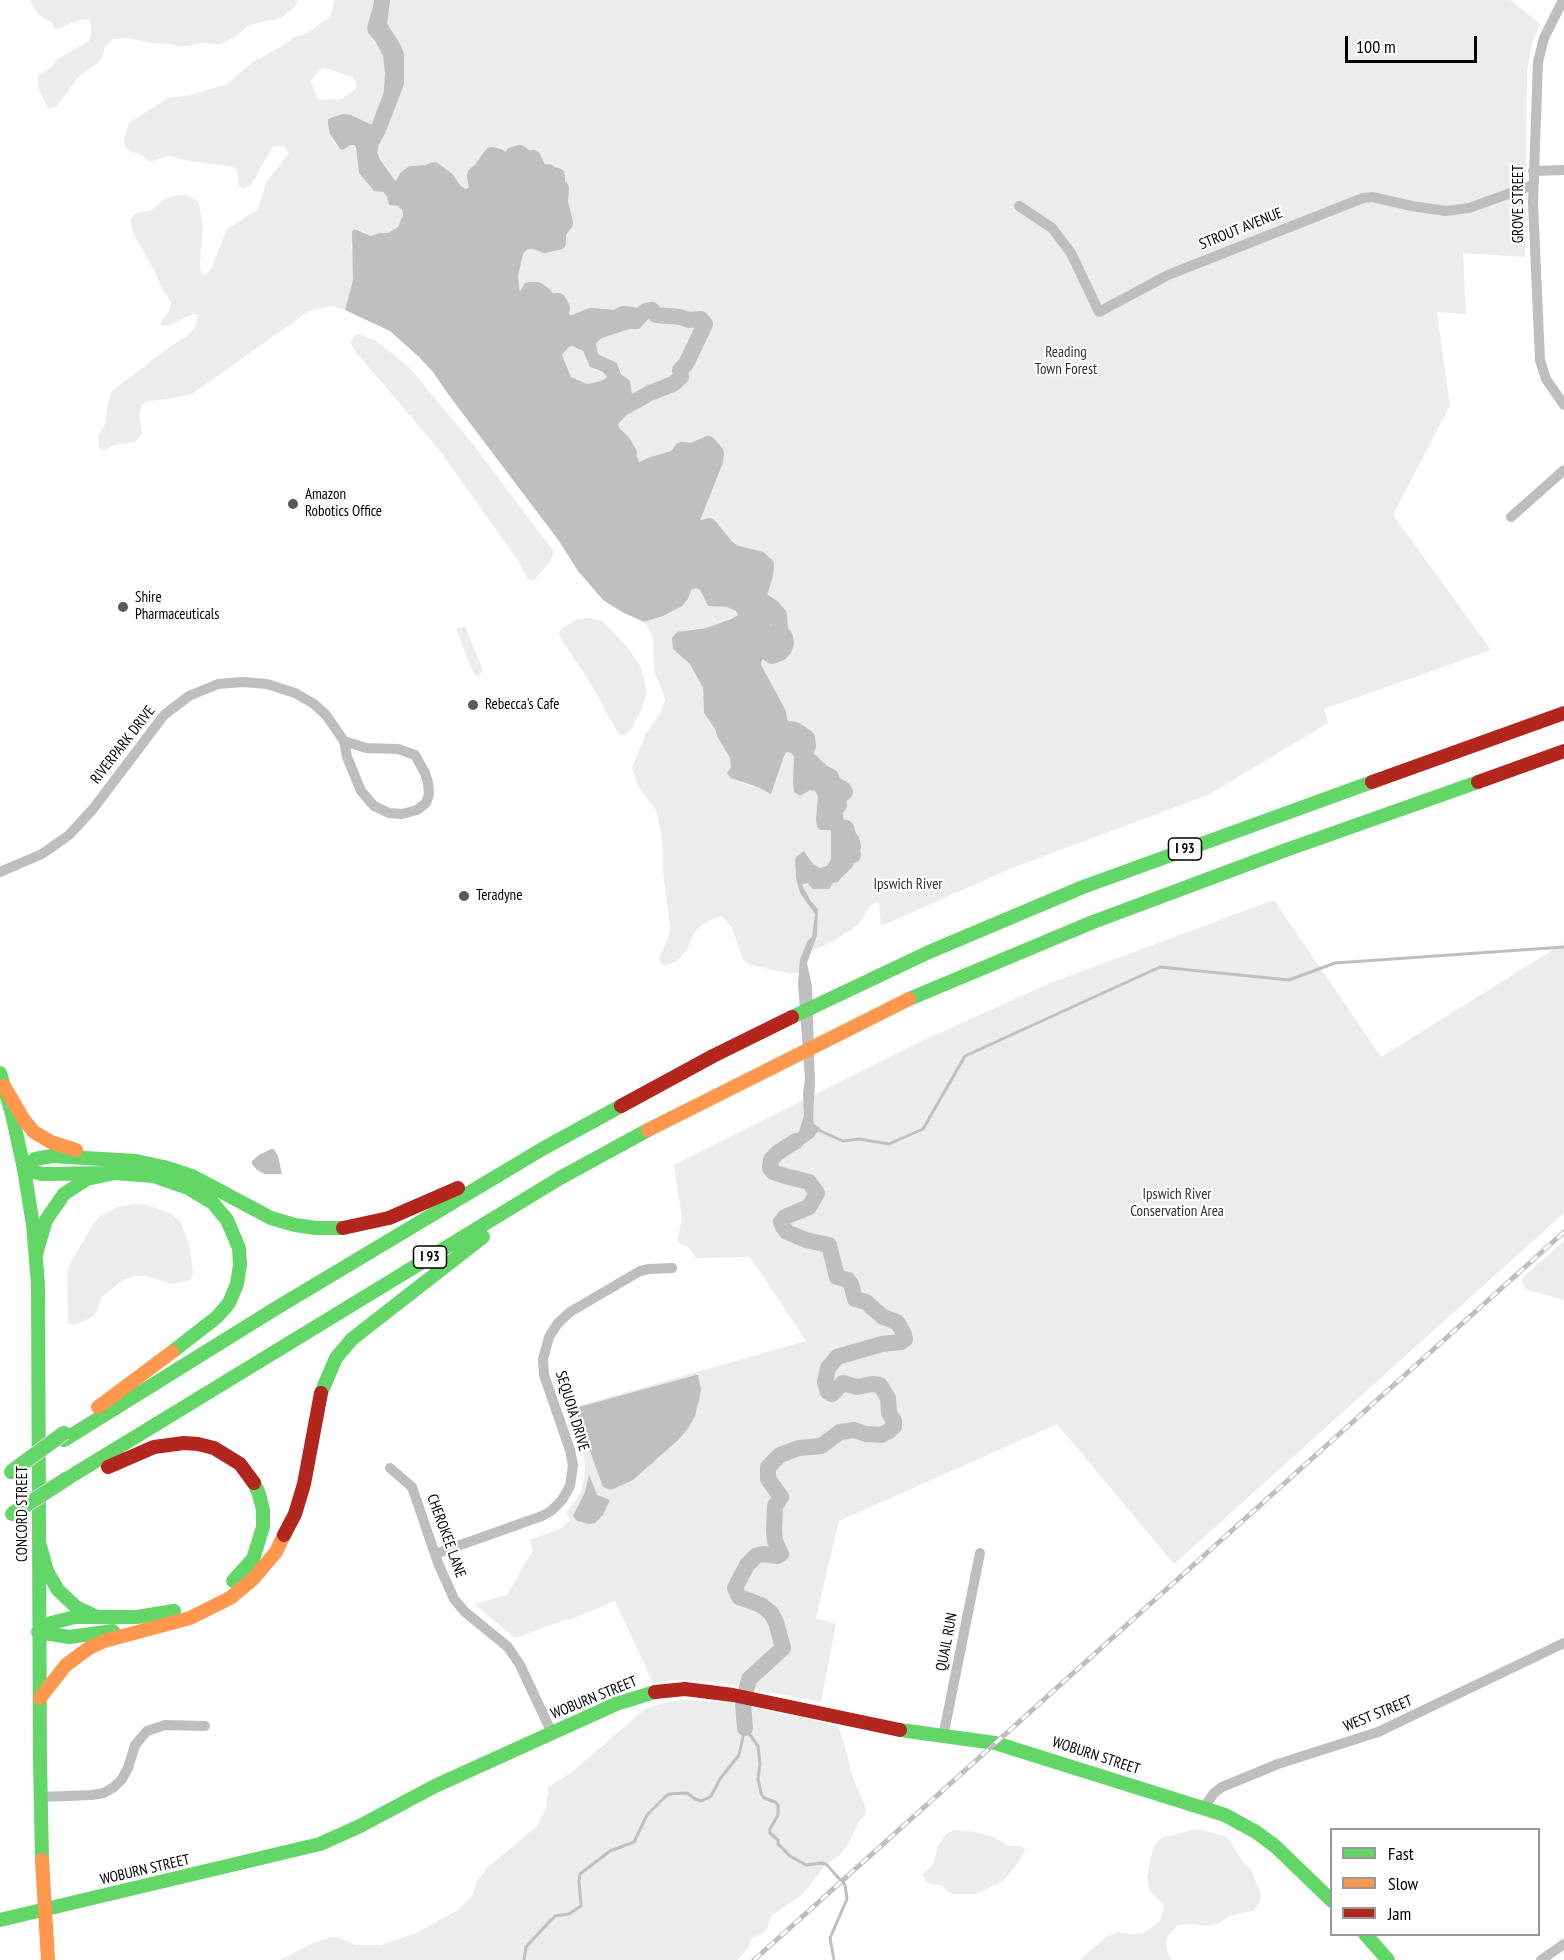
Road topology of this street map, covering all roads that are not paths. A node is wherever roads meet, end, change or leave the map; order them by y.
1 (1563, 0) edge
2 (1564, 170) edge
3 (1533, 171) junction
4 (1533, 185) junction
5 (1019, 206) dead end
6 (1564, 405) edge
7 (1564, 470) edge
8 (1511, 517) dead end
9 (1564, 713) edge
10 (344, 741) junction
11 (1564, 751) edge
12 (27, 861) junction
13 (0, 866) edge
14 (0, 872) edge
15 (2, 1079) edge
16 (544, 1148) junction
17 (113, 1158) junction
18 (24, 1169) junction
19 (115, 1173) junction
20 (560, 1179) junction
21 (36, 1254) junction
22 (672, 1268) dead end
23 (64, 1436) junction
24 (390, 1468) dead end
25 (6, 1476) edge
26 (69, 1482) junction
27 (6, 1517) edge
28 (39, 1542) junction
29 (980, 1553) dead end
30 (435, 1554) junction
31 (97, 1616) junction
32 (156, 1626) junction
33 (38, 1632) junction
34 (1564, 1643) edge
35 (40, 1698) junction
36 (205, 1726) dead end
37 (552, 1733) junction
38 (943, 1737) junction
39 (40, 1797) junction
40 (1204, 1808) junction
41 (1330, 1899) edge
42 (44, 1910) junction
43 (0, 1920) edge
44 (1366, 1936) edge
45 (1564, 1944) edge
46 (48, 1960) edge
47 (1388, 1960) edge
48 (1541, 1960) edge

1 - 3 street, GROVE STREET
2 - 3 street
3 - 4 street, GROVE STREET
4 - 5 street, STROUT AVENUE
4 - 6 street, GROVE STREET
7 - 8 street
9 - 16 main road, I 93
10 - 10 street, RIVERPARK DRIVE
10 - 12 street, RIVERPARK DRIVE
11 - 20 main road, I 93
12 - 13 street, RIVERPARK DRIVE
12 - 14 street, RIVERPARK DRIVE
15 - 17 main road
15 - 18 main road, CONCORD STREET
16 - 17 main road
16 - 23 main road, I 93
17 - 18 main road
18 - 19 main road
18 - 21 main road, CONCORD STREET
19 - 21 main road
19 - 23 main road
20 - 26 main road, I 93
20 - 32 main road
21 - 28 main road, CONCORD STREET
22 - 30 street, SEQUOIA DRIVE
23 - 25 main road, I 93, bridge
24 - 30 street, CHEROKEE LANE
26 - 27 main road, bridge
26 - 31 main road
28 - 31 main road
28 - 33 main road, CONCORD STREET
29 - 38 street, QUAIL RUN
30 - 37 street, CHEROKEE LANE
31 - 33 main road
32 - 33 main road
32 - 35 main road
33 - 35 main road, CONCORD STREET
34 - 40 street, WEST STREET
35 - 39 main road, CONCORD STREET
36 - 39 street
37 - 38 main road, WOBURN STREET
37 - 42 main road, WOBURN STREET
38 - 40 main road, WOBURN STREET
39 - 42 main road, CONCORD STREET
40 - 41 main road, WOBURN STREET
42 - 43 main road, WOBURN STREET
42 - 46 main road, CONCORD STREET
44 - 47 main road
45 - 48 street

